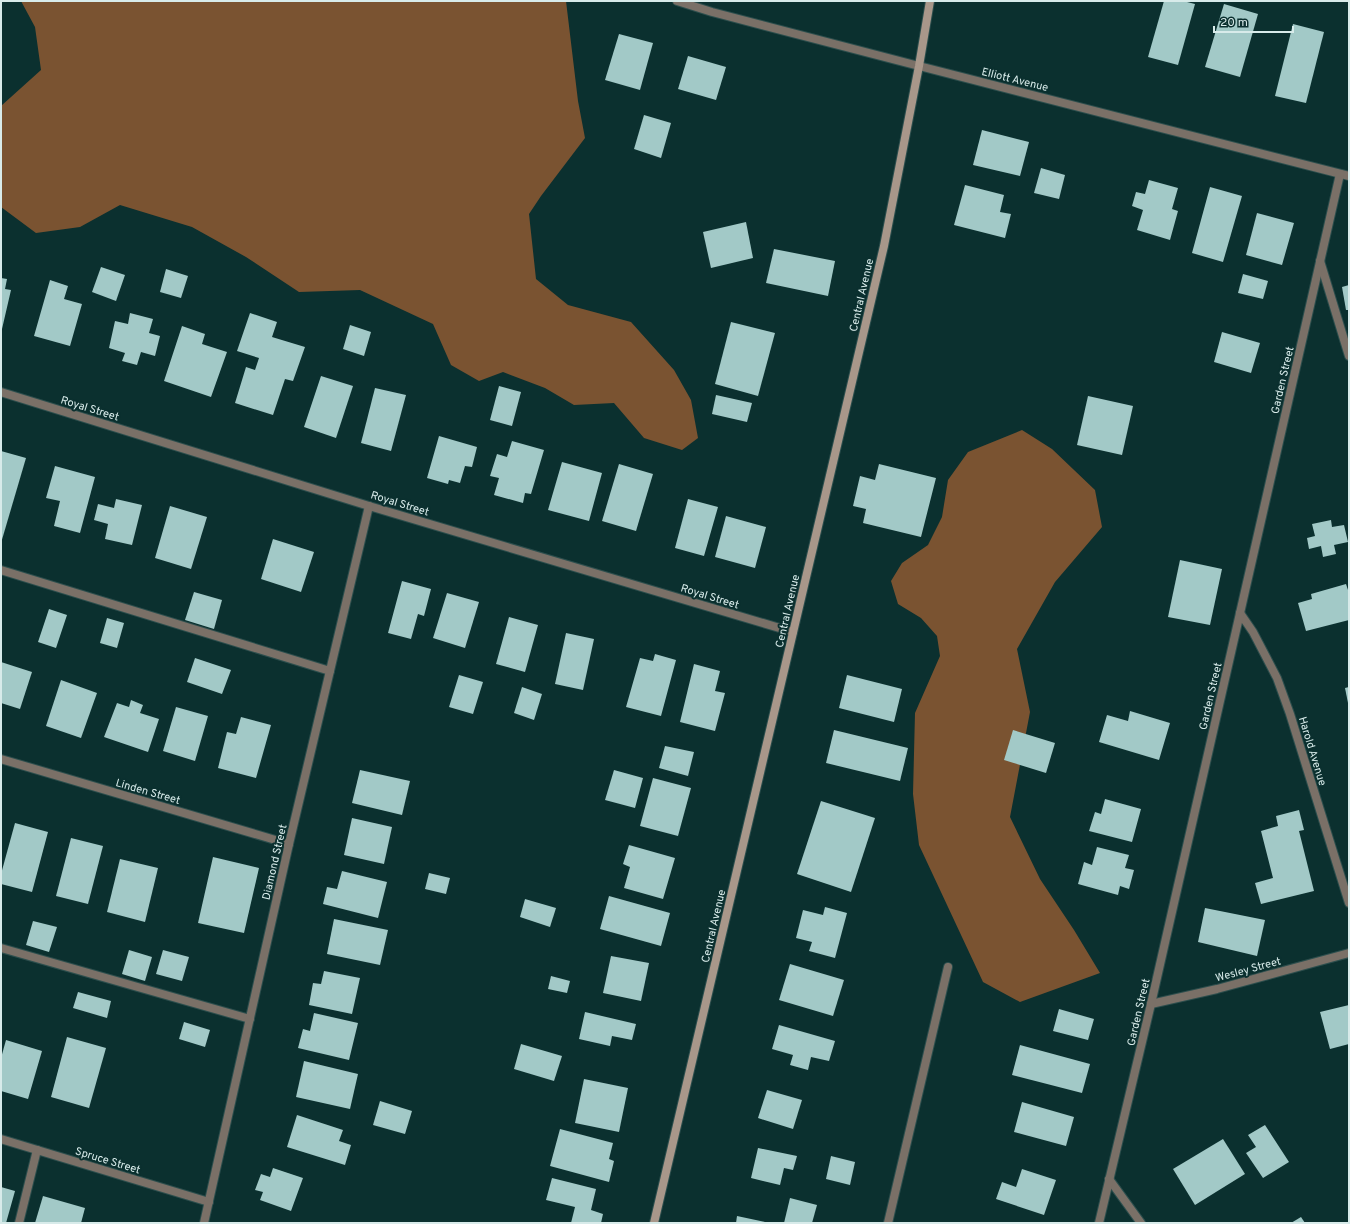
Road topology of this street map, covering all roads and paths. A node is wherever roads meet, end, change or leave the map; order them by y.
1 (677, 1) edge
2 (930, 1) edge
3 (919, 66) junction
4 (1340, 174) junction
5 (1349, 176) edge
6 (1320, 261) junction
7 (1349, 356) edge
8 (1, 392) edge
9 (369, 506) junction
10 (1, 570) edge
11 (1240, 613) junction
12 (793, 632) junction
13 (330, 671) junction
14 (1, 760) edge
15 (289, 844) junction
16 (1349, 903) edge
17 (1, 948) edge
18 (1349, 953) edge
19 (948, 967) dead end
20 (1151, 1004) junction
21 (250, 1019) junction
22 (1, 1139) edge
23 (37, 1150) junction
24 (1109, 1179) junction
25 (209, 1202) junction
26 (19, 1223) edge
27 (204, 1223) edge
28 (654, 1223) edge
29 (888, 1223) edge
30 (1099, 1223) edge
31 (1141, 1223) edge

1 - 3 street, Elliott Avenue
2 - 3 street, Central Avenue
3 - 4 street, Elliott Avenue
3 - 12 street, Central Avenue
4 - 5 street, Elliott Avenue
4 - 6 street, Garden Street
6 - 7 street
6 - 11 street, Garden Street
8 - 9 street, Royal Street
9 - 12 street, Royal Street
9 - 13 street, Diamond Street
10 - 13 street
11 - 16 street, Harold Avenue
11 - 20 street, Garden Street
12 - 28 street, Central Avenue
13 - 15 street, Diamond Street
14 - 15 street, Linden Street
15 - 21 street, Diamond Street
17 - 21 street
18 - 20 street, Wesley Street
19 - 29 street
20 - 24 street, Garden Street
21 - 25 street, Diamond Street
22 - 23 street, Spruce Street
23 - 25 street, Spruce Street
23 - 26 street
24 - 30 street, Garden Street
24 - 31 street
25 - 27 street, Diamond Street

